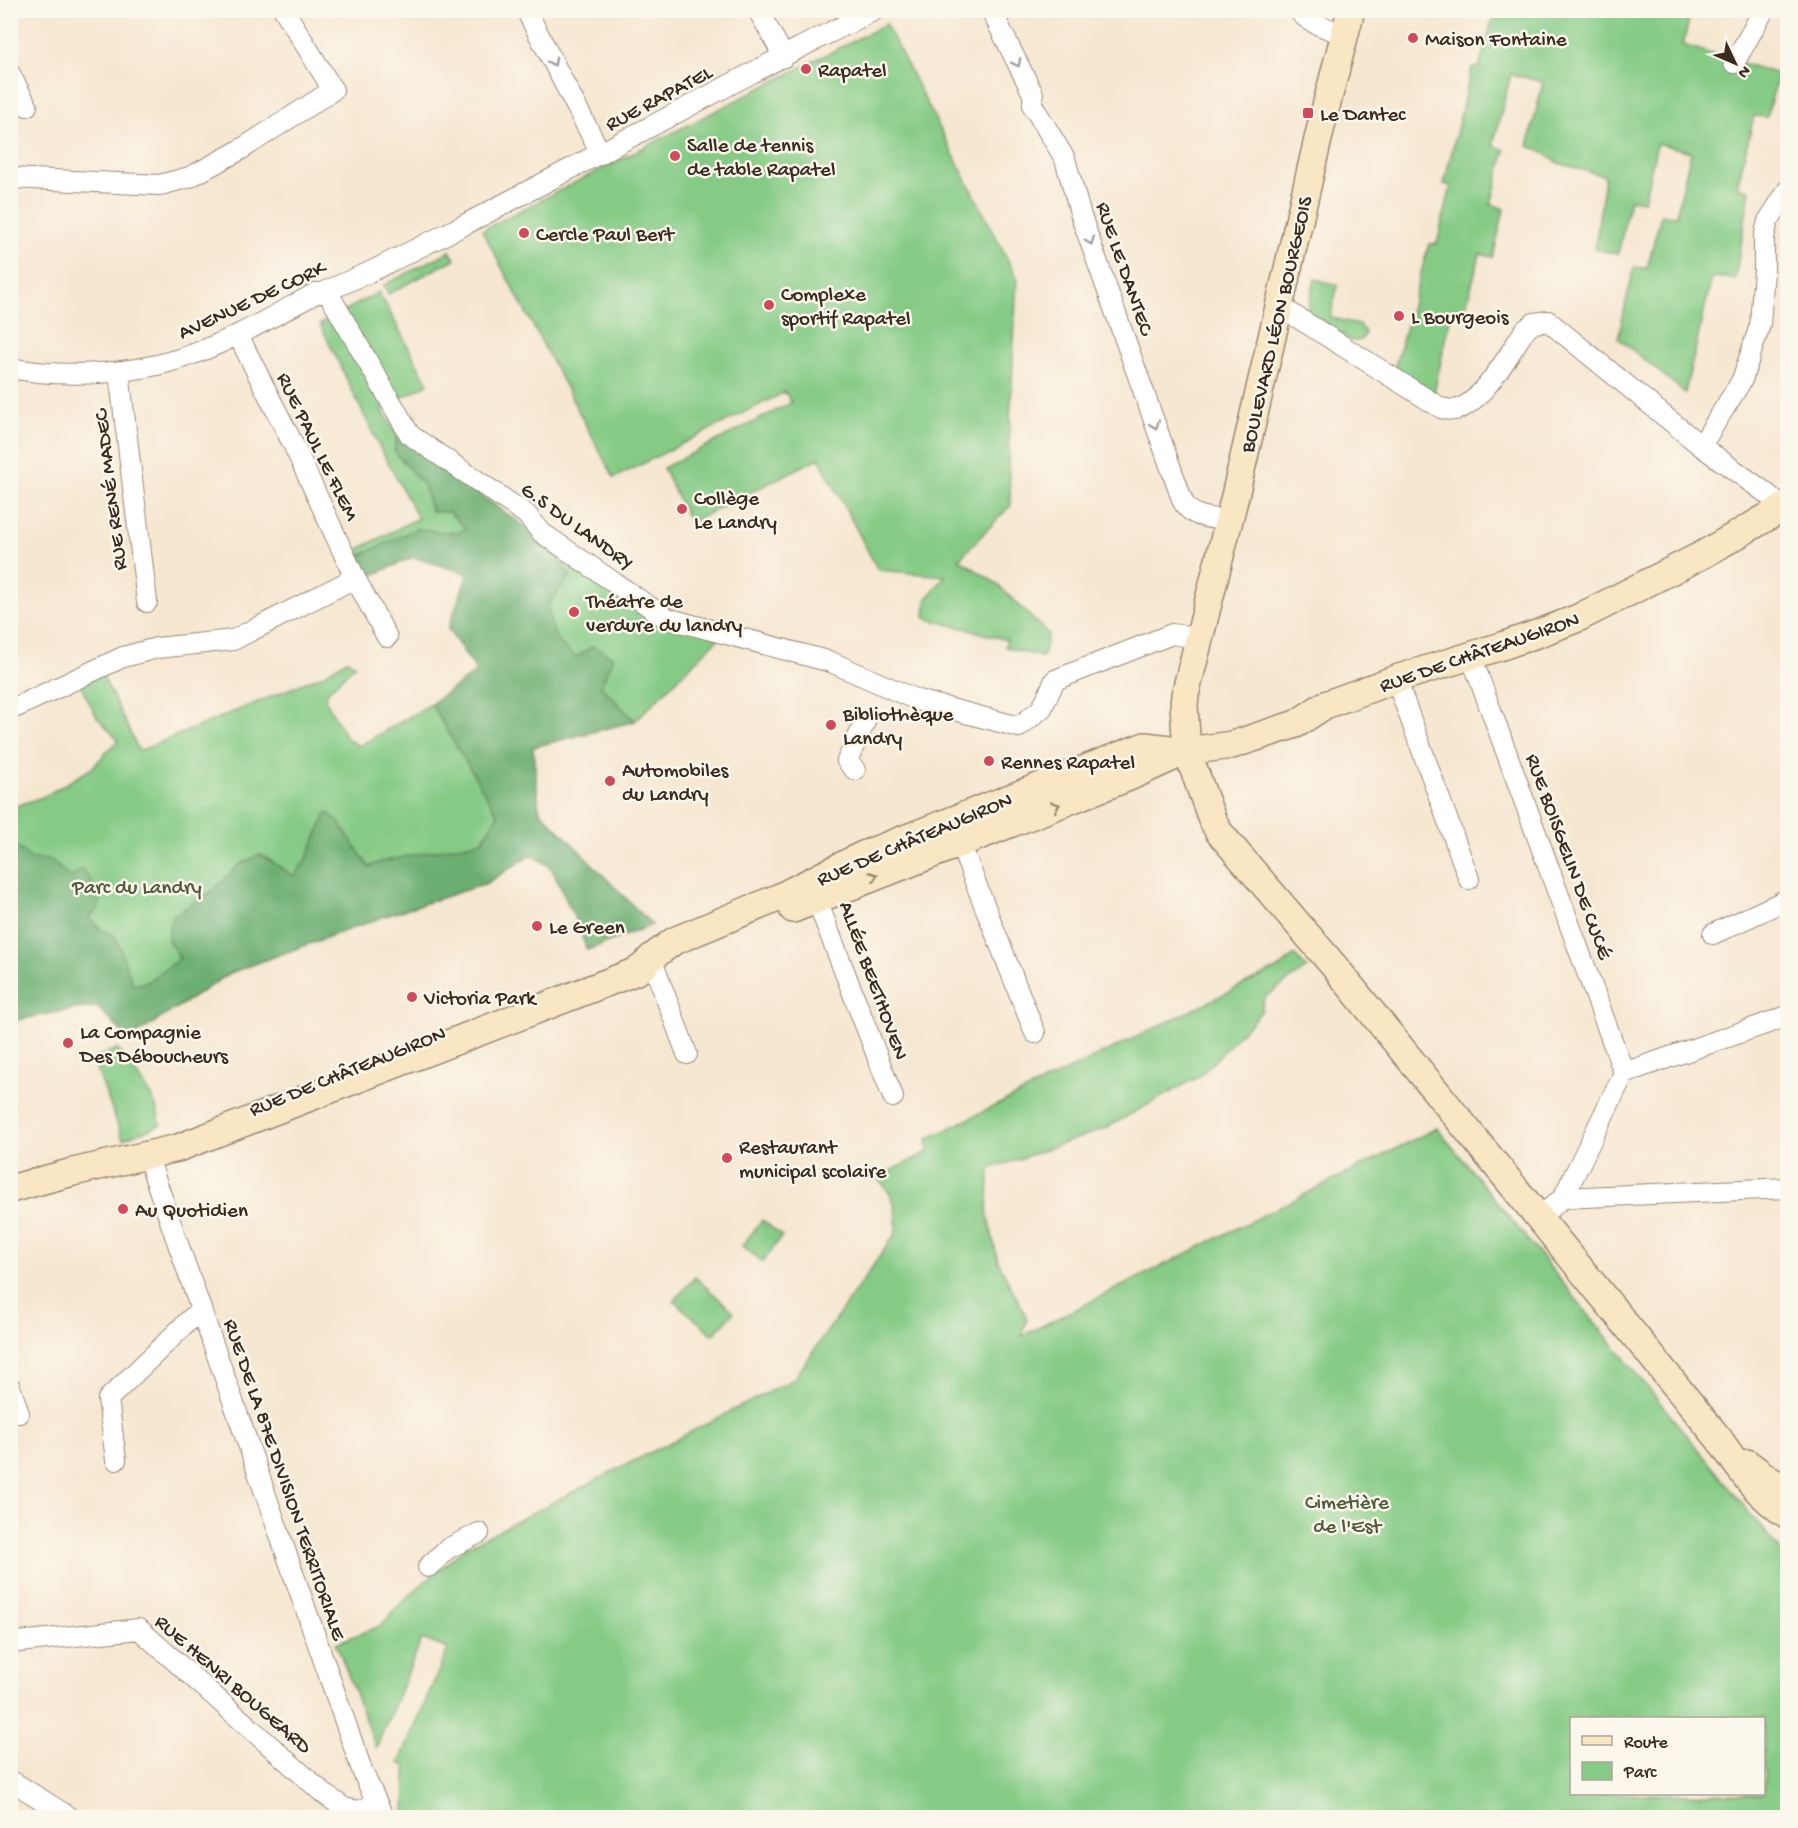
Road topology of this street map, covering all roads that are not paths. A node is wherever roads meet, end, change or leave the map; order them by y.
1 (284, 10) edge
2 (526, 10) edge
3 (758, 10) edge
4 (875, 10) edge
5 (991, 10) edge
6 (1298, 10) edge
7 (1764, 10) edge
8 (1348, 22) edge
9 (784, 57) junction
10 (1734, 63) dead end
11 (10, 74) edge
12 (27, 106) dead end
13 (601, 154) junction
14 (10, 178) edge
15 (1788, 190) edge
16 (464, 225) joint
17 (327, 291) junction
18 (1279, 306) junction
19 (238, 335) junction
20 (10, 368) edge
21 (119, 372) junction
22 (1701, 446) junction
23 (1785, 506) edge
24 (1227, 521) junction
25 (356, 578) junction
26 (147, 602) dead end
27 (387, 637) dead end
28 (1198, 638) junction
29 (1471, 656) junction
30 (1396, 679) junction
31 (10, 710) edge
32 (866, 722) dead end
33 (1187, 751) junction
34 (855, 770) dead end
35 (956, 831) junction
36 (1469, 879) dead end
37 (814, 889) junction
38 (1788, 899) edge
39 (1713, 934) dead end
40 (651, 958) junction
41 (1788, 1016) edge
42 (1035, 1033) dead end
43 (687, 1054) dead end
44 (1624, 1073) junction
45 (893, 1097) dead end
46 (147, 1155) junction
47 (1788, 1188) edge
48 (10, 1189) edge
49 (1563, 1198) junction
50 (1539, 1217) junction
51 (201, 1309) junction
52 (10, 1386) edge
53 (19, 1413) dead end
54 (1719, 1439) junction
55 (116, 1460) dead end
56 (1788, 1489) edge
57 (1788, 1515) edge
58 (479, 1533) dead end
59 (428, 1567) dead end
60 (10, 1643) edge
61 (10, 1779) edge
62 (381, 1811) edge
63 (71, 1818) edge

1 - 14 street
2 -> 13 street
3 - 9 street
4 - 9 street, RUE RAPATEL
5 -> 24 street, RUE LE DANTEC
6 - 8 street
7 - 10 street
8 - 18 main road, BOULEVARD LÉON BOURGEOIS
9 - 13 street, RUE RAPATEL
11 - 12 street
13 - 16 street, RUE RAPATEL
15 - 22 street
16 - 17 street, AVENUE DE CORK
17 - 19 street, AVENUE DE CORK
17 - 28 street, G.S DU LANDRY
18 - 22 street
18 - 24 main road, BOULEVARD LÉON BOURGEOIS
19 - 21 street, AVENUE DE CORK
19 - 25 street, RUE PAUL LE FLEM
20 - 21 street, AVENUE DE CORK
21 - 26 street, RUE RENÉ MADEC
22 - 23 street
23 - 29 main road, RUE DE CHÂTEAUGIRON
24 - 28 main road, BOULEVARD LÉON BOURGEOIS
25 - 27 street, RUE PAUL LE FLEM
25 - 31 street
28 - 33 main road, BOULEVARD LÉON BOURGEOIS
29 - 30 main road, RUE DE CHÂTEAUGIRON
29 - 44 street, RUE BOISGELIN DE CUCÉ
30 - 33 main road, RUE DE CHÂTEAUGIRON
30 - 36 street
32 - 34 street
33 - 35 main road, RUE DE CHÂTEAUGIRON
33 - 50 main road, BOULEVARD LÉON BOURGEOIS
35 - 37 main road, RUE DE CHÂTEAUGIRON
35 - 42 street
37 - 40 main road, RUE DE CHÂTEAUGIRON
37 - 45 street, ALLÉE BEETHOVEN
38 - 39 street
40 - 43 street
40 - 46 main road, RUE DE CHÂTEAUGIRON
41 - 44 street
44 - 49 street
46 - 48 main road, RUE DE CHÂTEAUGIRON
46 - 51 street, RUE DE LA 87E DIVISION TERRITORIALE
47 - 49 street
49 - 50 street
50 - 54 main road, BOULEVARD LÉON BOURGEOIS
51 - 55 street
51 - 62 street, RUE DE LA 87E DIVISION TERRITORIALE
52 - 53 street
54 - 56 main road
54 - 57 main road
58 - 59 street
60 - 62 street, RUE HENRI BOUGEARD
61 - 63 street

